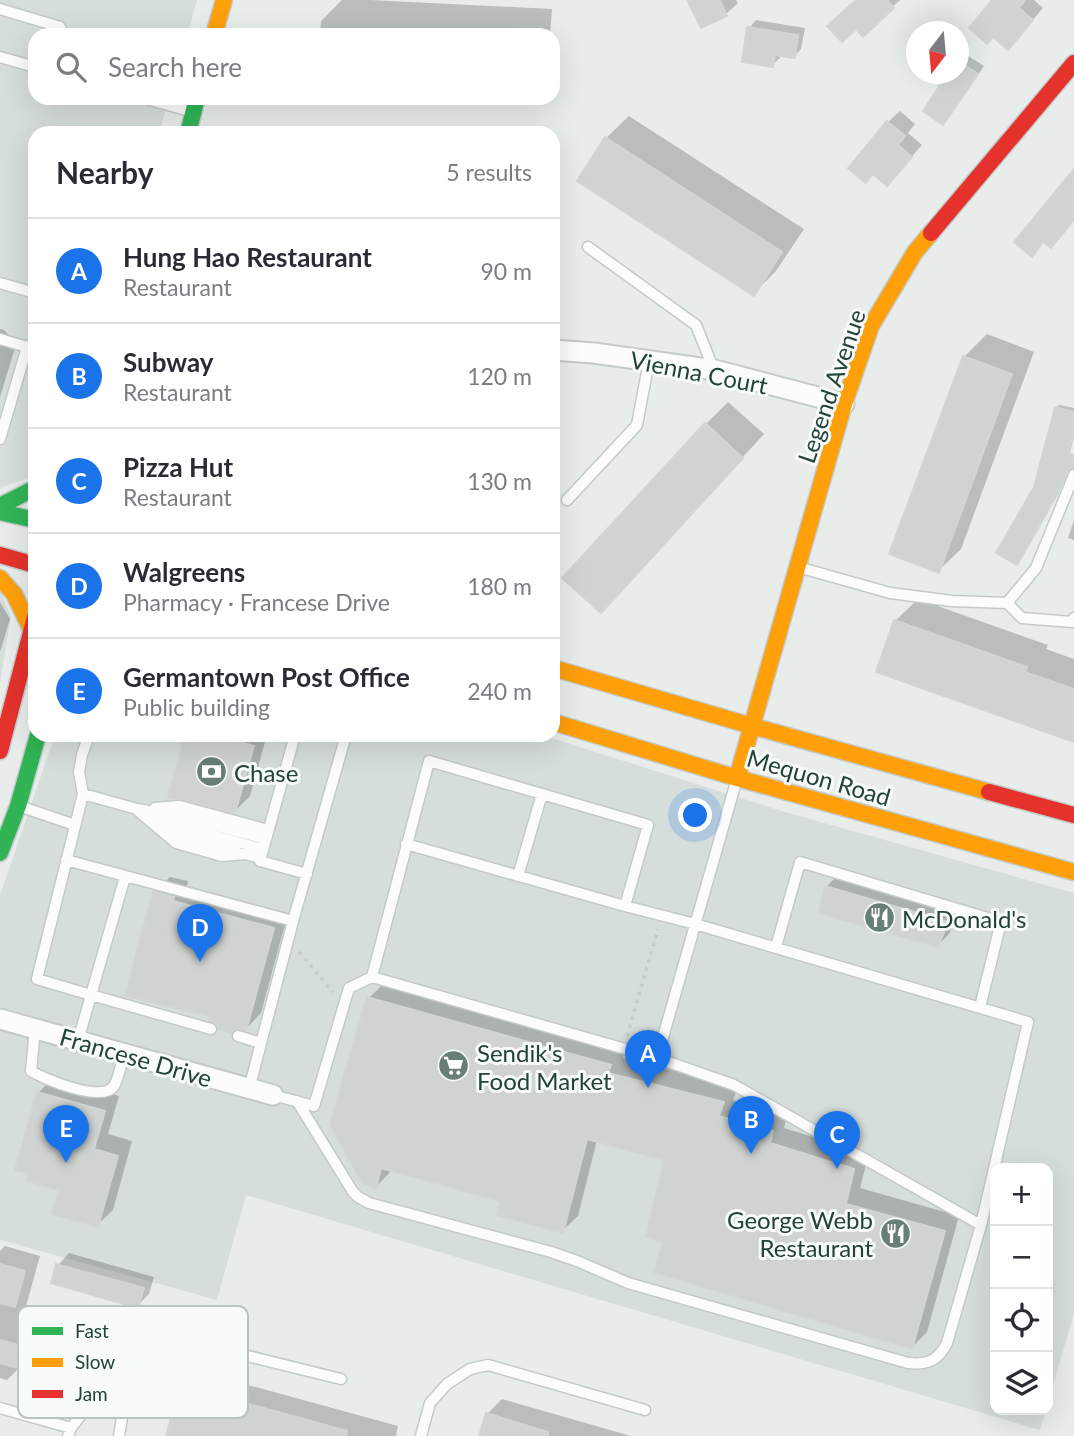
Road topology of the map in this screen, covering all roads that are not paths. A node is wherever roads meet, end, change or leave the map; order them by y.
1 (224, 0) edge
2 (0, 9) edge
3 (51, 28) edge
4 (217, 28) edge
5 (0, 57) edge
6 (1074, 63) edge
7 (28, 65) edge
8 (195, 105) edge
9 (190, 126) edge
10 (587, 247) dead end
11 (0, 283) edge
12 (28, 291) edge
13 (0, 339) edge
14 (28, 344) edge
15 (560, 351) edge
16 (28, 354) edge
17 (649, 361) junction
18 (715, 370) junction
19 (844, 404) junction
20 (0, 439) edge
21 (1074, 475) edge
22 (28, 492) edge
23 (567, 500) dead end
24 (0, 506) edge
25 (0, 512) edge
26 (28, 518) edge
27 (0, 555) edge
28 (28, 563) edge
29 (797, 566) junction
30 (0, 578) edge
31 (1007, 603) junction
32 (28, 616) edge
33 (1074, 618) edge
34 (28, 669) edge
35 (560, 670) edge
36 (560, 724) edge
37 (752, 726) junction
38 (20, 741) edge
39 (87, 742) edge
40 (293, 742) edge
41 (344, 742) edge
42 (737, 778) junction
43 (83, 794) junction
44 (542, 794) junction
45 (18, 806) junction
46 (137, 809) junction
47 (1074, 815) edge
48 (146, 817) junction
49 (75, 825) junction
50 (264, 844) junction
51 (406, 844) junction
52 (0, 853) edge
53 (66, 860) junction
54 (1074, 872) edge
55 (307, 874) junction
56 (518, 876) junction
57 (125, 877) junction
58 (625, 906) junction
59 (293, 921) junction
60 (695, 923) junction
61 (776, 947) junction
62 (372, 976) junction
63 (91, 995) junction
64 (980, 1007) junction
65 (0, 1019) edge
66 (35, 1029) junction
67 (211, 1029) dead end
68 (238, 1037) dead end
69 (78, 1041) junction
70 (261, 1043) junction
71 (124, 1054) junction
72 (657, 1058) junction
73 (249, 1089) junction
74 (273, 1095) joint
75 (297, 1101) junction
76 (981, 1225) junction
77 (248, 1355) edge
78 (341, 1379) dead end
79 (0, 1408) edge
80 (645, 1410) dead end
81 (18, 1414) edge
82 (29, 1418) edge
83 (122, 1418) edge
84 (69, 1432) edge
85 (119, 1436) edge
86 (421, 1436) edge

1 - 4 main road
2 - 3 lane
5 - 7 lane
6 - 19 main road, Legend Avenue
8 - 9 main road
10 - 18 lane
11 - 12 lane
13 - 14 lane
15 - 17 street, Vienna Court
16 - 20 lane
17 - 18 street, Vienna Court
17 - 23 lane
18 - 19 street, Vienna Court
19 - 29 main road, Legend Avenue
21 - 31 lane
22 - 24 main road
25 - 26 main road
27 - 28 main road
29 - 31 lane
29 - 37 main road, Legend Avenue
30 - 32 main road
31 - 33 lane
34 - 38 main road
35 - 37 main road, Mequon Road
36 - 42 main road, Mequon Road
37 - 42 main road, Legend Avenue
37 - 47 main road, Mequon Road
38 - 45 main road
39 - 43 lane
40 - 50 lane
41 - 55 lane
42 - 54 main road, Mequon Road
42 - 60 lane
43 - 46 lane
43 - 49 lane
44 - 51 lane
44 - 56 lane
44 - 58 lane
45 - 49 lane
45 - 52 main road
46 - 48 lane
46 - 50 lane
48 - 50 lane
48 - 50 lane
49 - 53 lane
50 - 55 lane
51 - 56 lane
51 - 62 lane
53 - 57 lane
53 - 63 lane
55 - 59 lane
56 - 58 lane
57 - 59 lane
57 - 63 lane
58 - 60 lane
59 - 70 lane
60 - 61 lane
60 - 72 lane
61 - 64 lane
61 - 64 lane
62 - 72 lane
62 - 75 lane
63 - 67 lane
63 - 69 lane
64 - 76 lane
65 - 66 street, Francese Drive
66 - 69 street, Francese Drive
66 - 71 lane
68 - 70 lane
69 - 71 street, Francese Drive
70 - 73 lane
71 - 73 street, Francese Drive
72 - 76 lane
73 - 74 street, Francese Drive
74 - 75 lane
75 - 76 lane
77 - 78 lane
79 - 81 lane
80 - 86 lane
82 - 84 lane
83 - 85 lane

